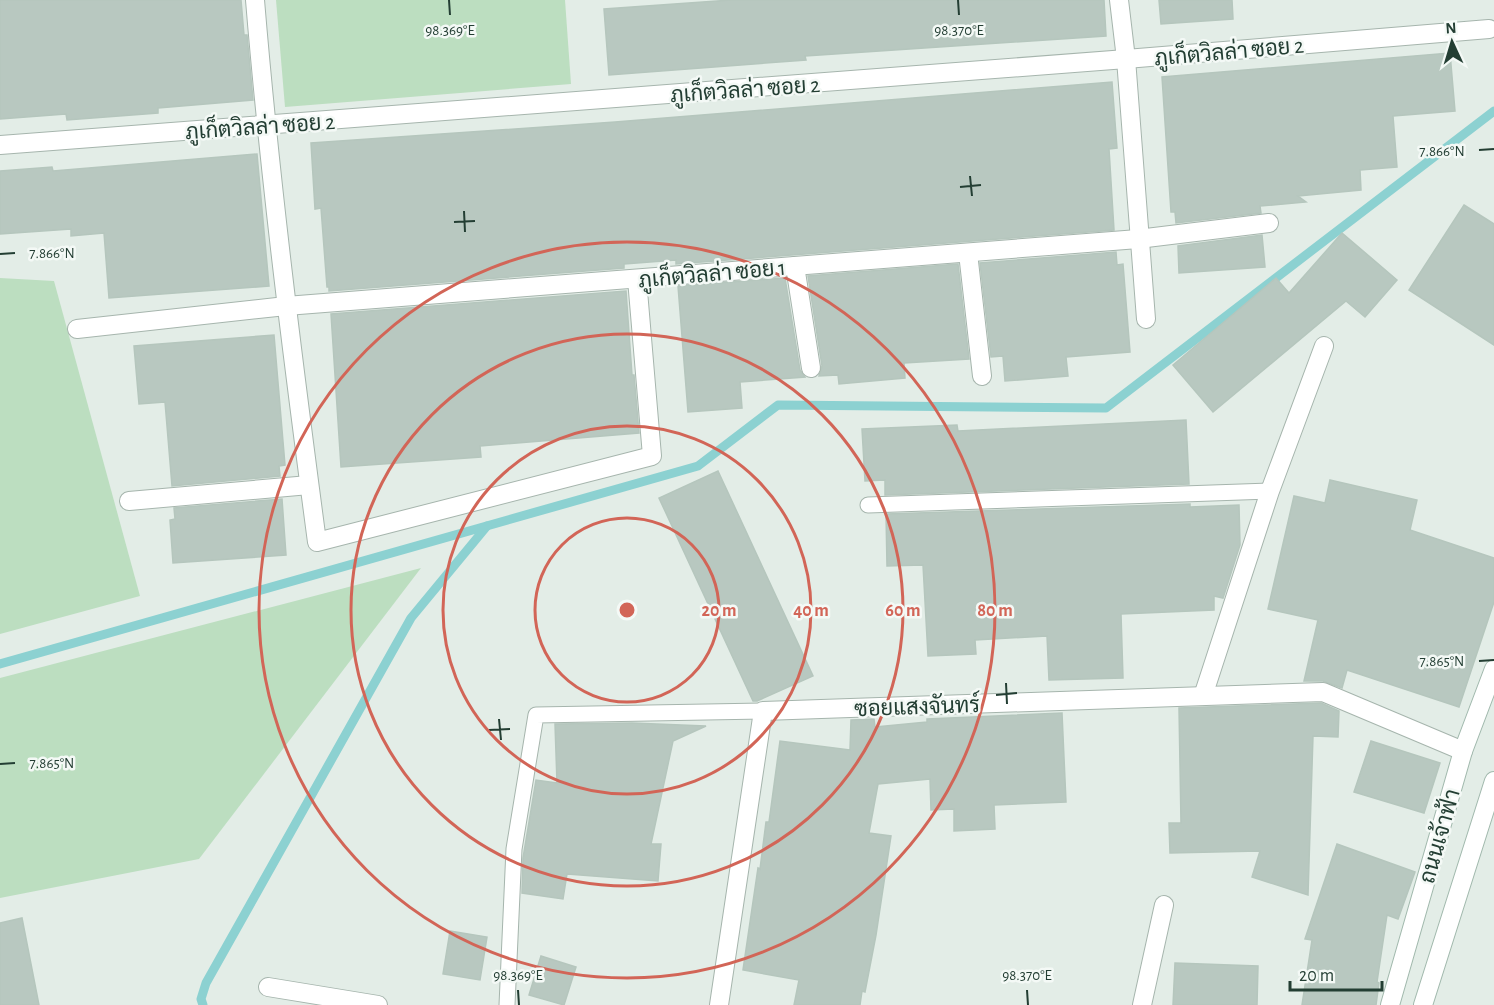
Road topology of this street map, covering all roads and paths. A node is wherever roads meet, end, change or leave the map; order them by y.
1 (255, 0) edge
2 (1119, 0) edge
3 (1489, 29) dead end
4 (1126, 59) junction
5 (265, 126) junction
6 (0, 144) edge
7 (1269, 223) dead end
8 (1138, 239) junction
9 (968, 253) junction
10 (795, 266) junction
11 (637, 279) junction
12 (286, 306) junction
13 (1146, 319) dead end
14 (77, 329) dead end
15 (1324, 346) dead end
16 (810, 368) dead end
17 (982, 376) dead end
18 (309, 485) junction
19 (1270, 491) junction
20 (129, 501) dead end
21 (868, 506) dead end
22 (1494, 669) edge
23 (1203, 696) junction
24 (763, 711) junction
25 (1463, 751) junction
26 (1494, 781) edge
27 (1164, 905) dead end
28 (268, 987) dead end
29 (378, 1005) edge
30 (507, 1005) edge
31 (719, 1005) edge
32 (1142, 1005) edge
33 (1390, 1005) edge
34 (1424, 1005) edge

1 - 5 street
2 - 4 street
3 - 4 street, ภูเก็ตวิลล่า ซอย 2
4 - 5 street, ภูเก็ตวิลล่า ซอย 2
4 - 8 street
5 - 6 street, ภูเก็ตวิลล่า ซอย 2
5 - 12 street
7 - 8 street, ภูเก็ตวิลล่า ซอย 1
8 - 9 street, ภูเก็ตวิลล่า ซอย 1
8 - 13 street
9 - 10 street, ภูเก็ตวิลล่า ซอย 1
9 - 17 street
10 - 11 street, ภูเก็ตวิลล่า ซอย 1
10 - 16 street
11 - 12 street, ภูเก็ตวิลล่า ซอย 1
11 - 18 street
12 - 14 street, ภูเก็ตวิลล่า ซอย 1
12 - 18 street
15 - 19 street
18 - 20 street
19 - 21 lane
19 - 23 street
22 - 25 street, ถนนเจ้าฟ้า
23 - 24 street, ซอยแสงจันทร์
23 - 25 street, ซอยแสงจันทร์
24 - 30 lane
24 - 31 street
25 - 33 street, ถนนเจ้าฟ้า
26 - 34 street, ถนนเจ้าฟ้า
27 - 32 street
28 - 29 street

